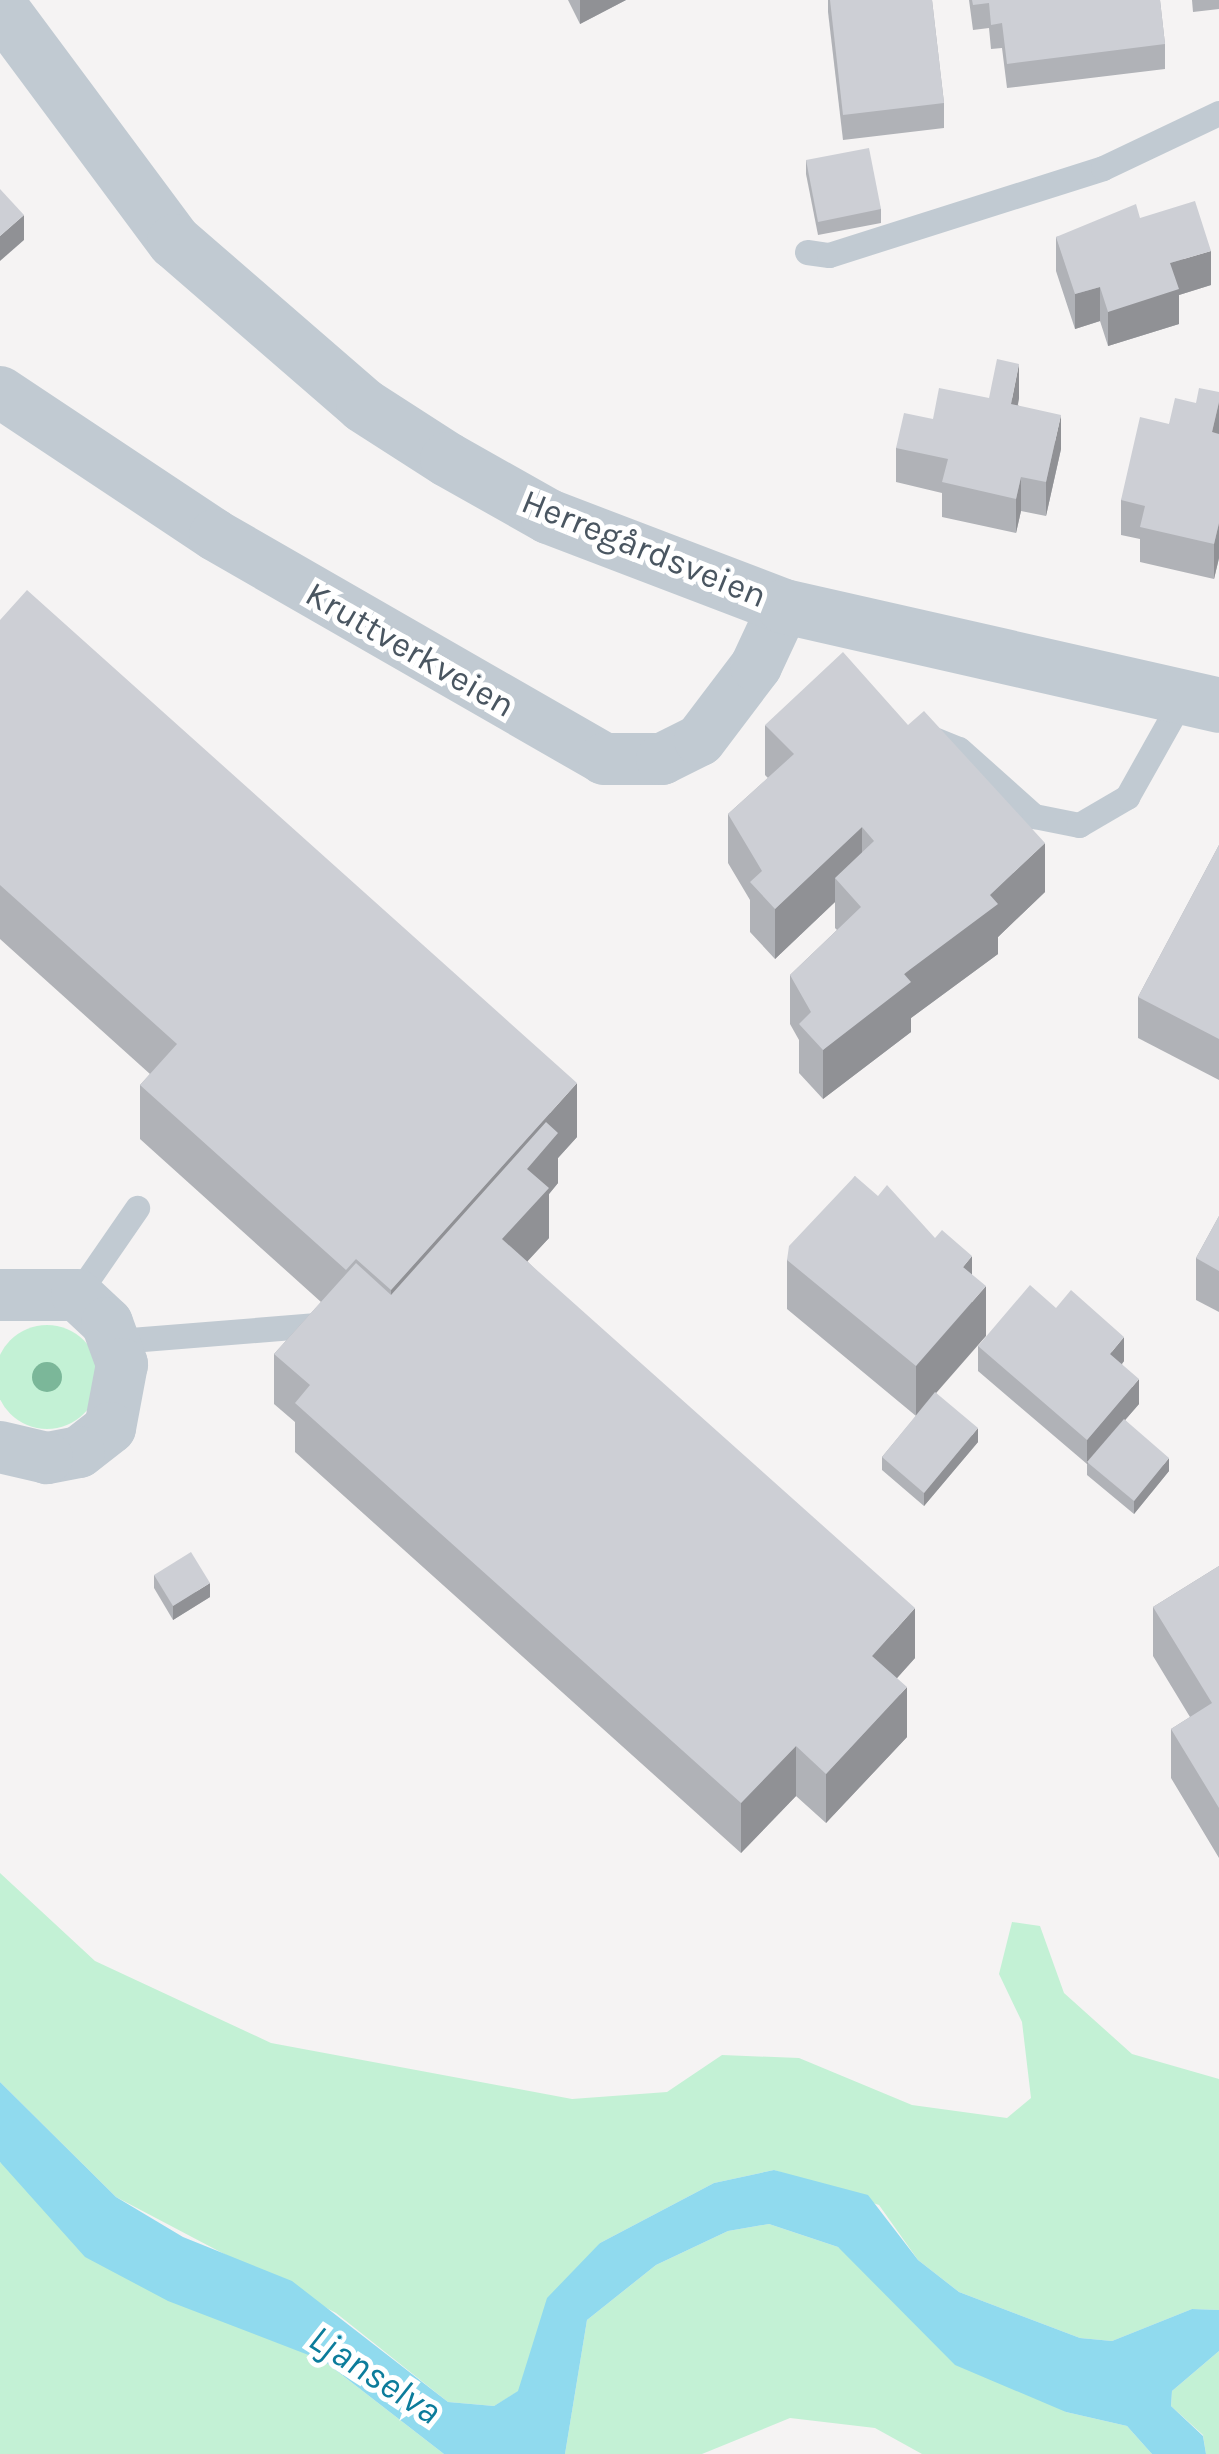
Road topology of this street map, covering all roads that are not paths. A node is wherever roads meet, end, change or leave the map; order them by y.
1 (0, 7) edge
2 (1219, 113) edge
3 (807, 252) dead end
4 (0, 392) edge
5 (784, 606) junction
6 (1200, 702) edge
7 (897, 752) edge
8 (137, 1208) dead end
9 (0, 1295) edge
10 (77, 1295) junction
11 (319, 1325) edge
12 (118, 1341) junction
13 (0, 1448) edge

1 - 5 street, Herregårdsveien
2 - 3 lane
4 - 5 street, Kruttverkveien
5 - 6 street, Herregårdsveien
6 - 7 lane, Herregårdsveien
8 - 10 lane
9 - 10 street
10 - 12 street
11 - 12 lane
12 - 13 street

